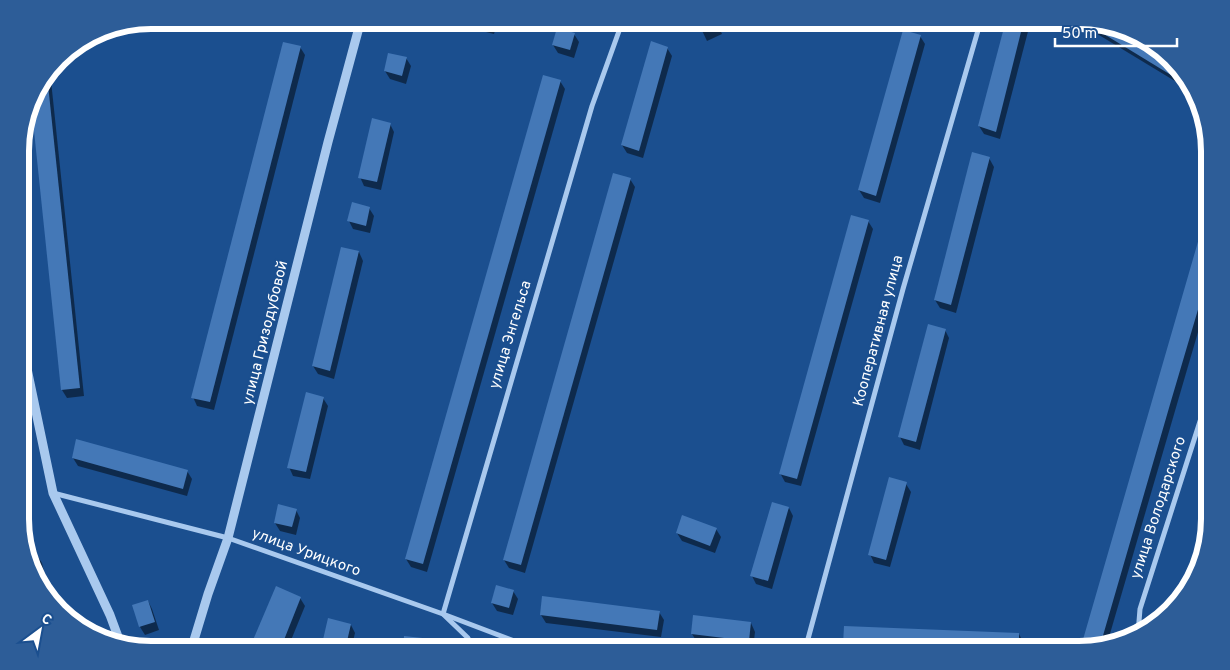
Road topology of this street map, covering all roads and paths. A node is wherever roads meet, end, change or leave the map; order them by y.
1 (359, 29) edge
2 (620, 29) edge
3 (978, 29) edge
4 (29, 378) edge
5 (1201, 418) edge
6 (53, 493) junction
7 (228, 538) junction
8 (443, 614) junction
9 (1139, 626) edge
10 (118, 637) edge
11 (194, 641) edge
12 (468, 641) edge
13 (514, 641) edge
14 (807, 641) edge

1 - 7 street, улица Гризодубовой
2 - 8 street, улица Энгельса
3 - 14 street, Кооперативная улица
4 - 6 street
5 - 9 street, улица Володарского
6 - 7 street, улица Урицкого
6 - 10 street
7 - 8 street, улица Урицкого
7 - 11 street, улица Гризодубовой
8 - 12 street
8 - 13 street, улица Урицкого

